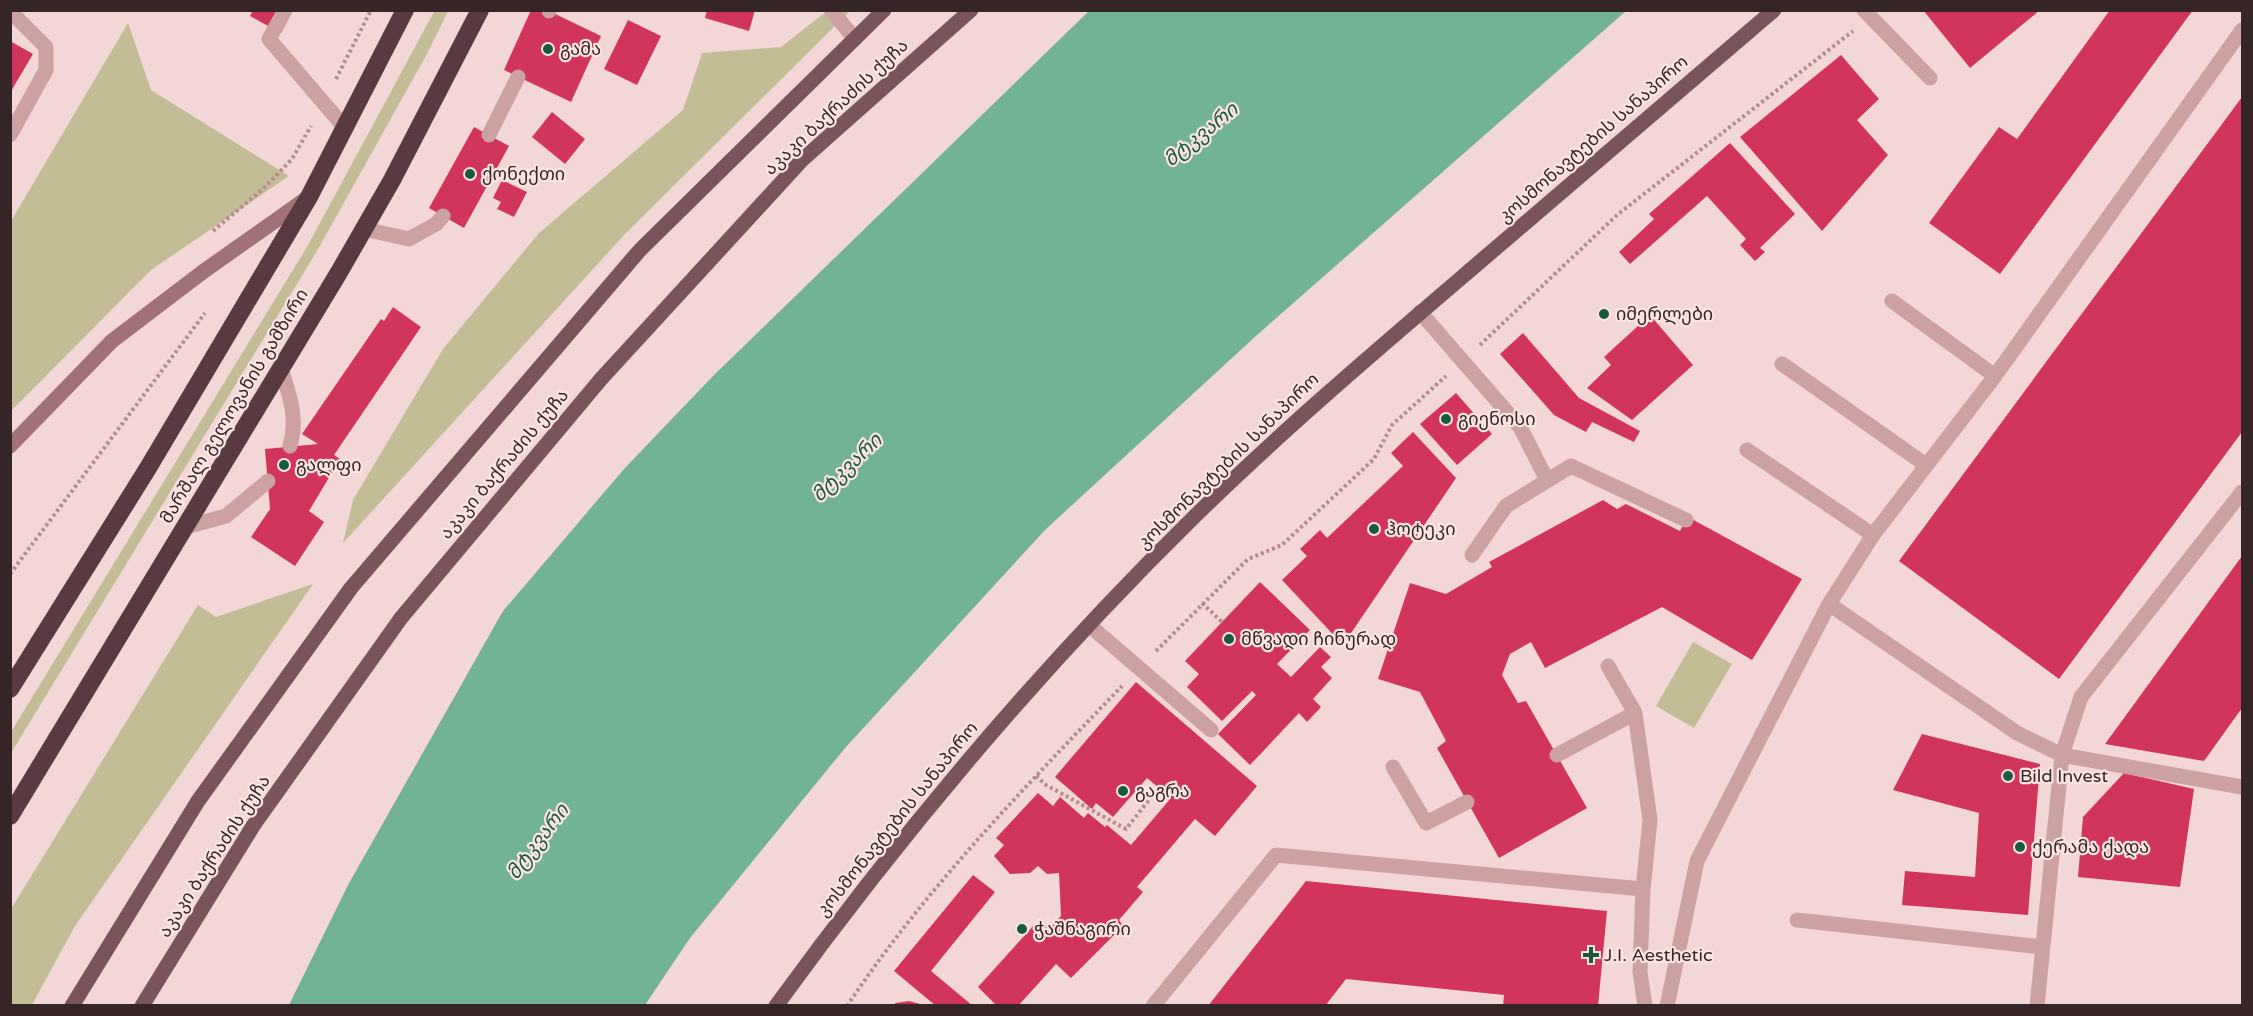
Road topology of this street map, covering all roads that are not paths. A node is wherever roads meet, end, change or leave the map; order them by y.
1 (285, 10) edge
2 (405, 10) edge
3 (480, 10) edge
4 (831, 10) edge
5 (884, 10) edge
6 (971, 10) edge
7 (1774, 10) edge
8 (10, 11) edge
9 (1867, 14) edge
10 (2242, 30) edge
11 (855, 39) junction
12 (519, 77) dead end
13 (1930, 78) dead end
14 (346, 129) junction
15 (10, 135) edge
16 (489, 135) dead end
17 (309, 197) junction
18 (443, 216) dead end
19 (364, 229) junction
20 (1892, 301) dead end
21 (1420, 312) junction
22 (1782, 364) dead end
23 (281, 369) junction
24 (1995, 376) junction
25 (10, 446) edge
26 (290, 446) dead end
27 (1747, 450) dead end
28 (1926, 465) junction
29 (1547, 480) junction
30 (268, 481) dead end
31 (2242, 492) edge
32 (1686, 520) dead end
33 (186, 527) junction
34 (1873, 535) junction
35 (1472, 555) dead end
36 (1829, 604) junction
37 (1089, 625) junction
38 (1608, 666) dead end
39 (10, 689) edge
40 (1635, 713) junction
41 (1211, 730) dead end
42 (1557, 755) dead end
43 (2062, 755) junction
44 (1393, 767) dead end
45 (2242, 787) edge
46 (1467, 802) dead end
47 (10, 816) edge
48 (1643, 889) junction
49 (1797, 920) dead end
50 (2042, 947) junction
51 (72, 1005) edge
52 (142, 1005) edge
53 (776, 1005) edge
54 (1153, 1005) edge
55 (1645, 1005) edge
56 (1667, 1005) edge
57 (2037, 1005) edge

1 - 14 street
2 - 14 highway
3 - 19 highway, მარშალ გელოვანის გამზირი
4 - 11 street
5 - 11 main road, აკაკი ბაქრაძის ქუჩა
6 - 52 main road, აკაკი ბაქრაძის ქუჩა
7 - 21 main road, კოსმონავტების სანაპირო
8 - 15 street
9 - 13 street
10 - 24 street
11 - 51 main road, აკაკი ბაქრაძის ქუჩა
12 - 16 street
14 - 17 highway
17 - 25 main road
17 - 39 highway
18 - 19 street
19 - 23 highway, მარშალ გელოვანის გამზირი
20 - 24 street
21 - 29 street
21 - 37 main road, კოსმონავტების სანაპირო
22 - 28 street
23 - 26 street
23 - 33 highway, მარშალ გელოვანის გამზირი
24 - 28 street
27 - 34 street
28 - 34 street
29 - 32 street
29 - 35 street
30 - 33 street
31 - 43 street
33 - 47 highway, მარშალ გელოვანის გამზირი
34 - 36 street
36 - 43 street
36 - 56 street
37 - 41 street
37 - 53 main road, კოსმონავტების სანაპირო
38 - 40 street
40 - 42 street
40 - 48 street
43 - 45 street
43 - 50 street
44 - 46 street
48 - 54 street
48 - 55 street
49 - 50 street
50 - 57 street

